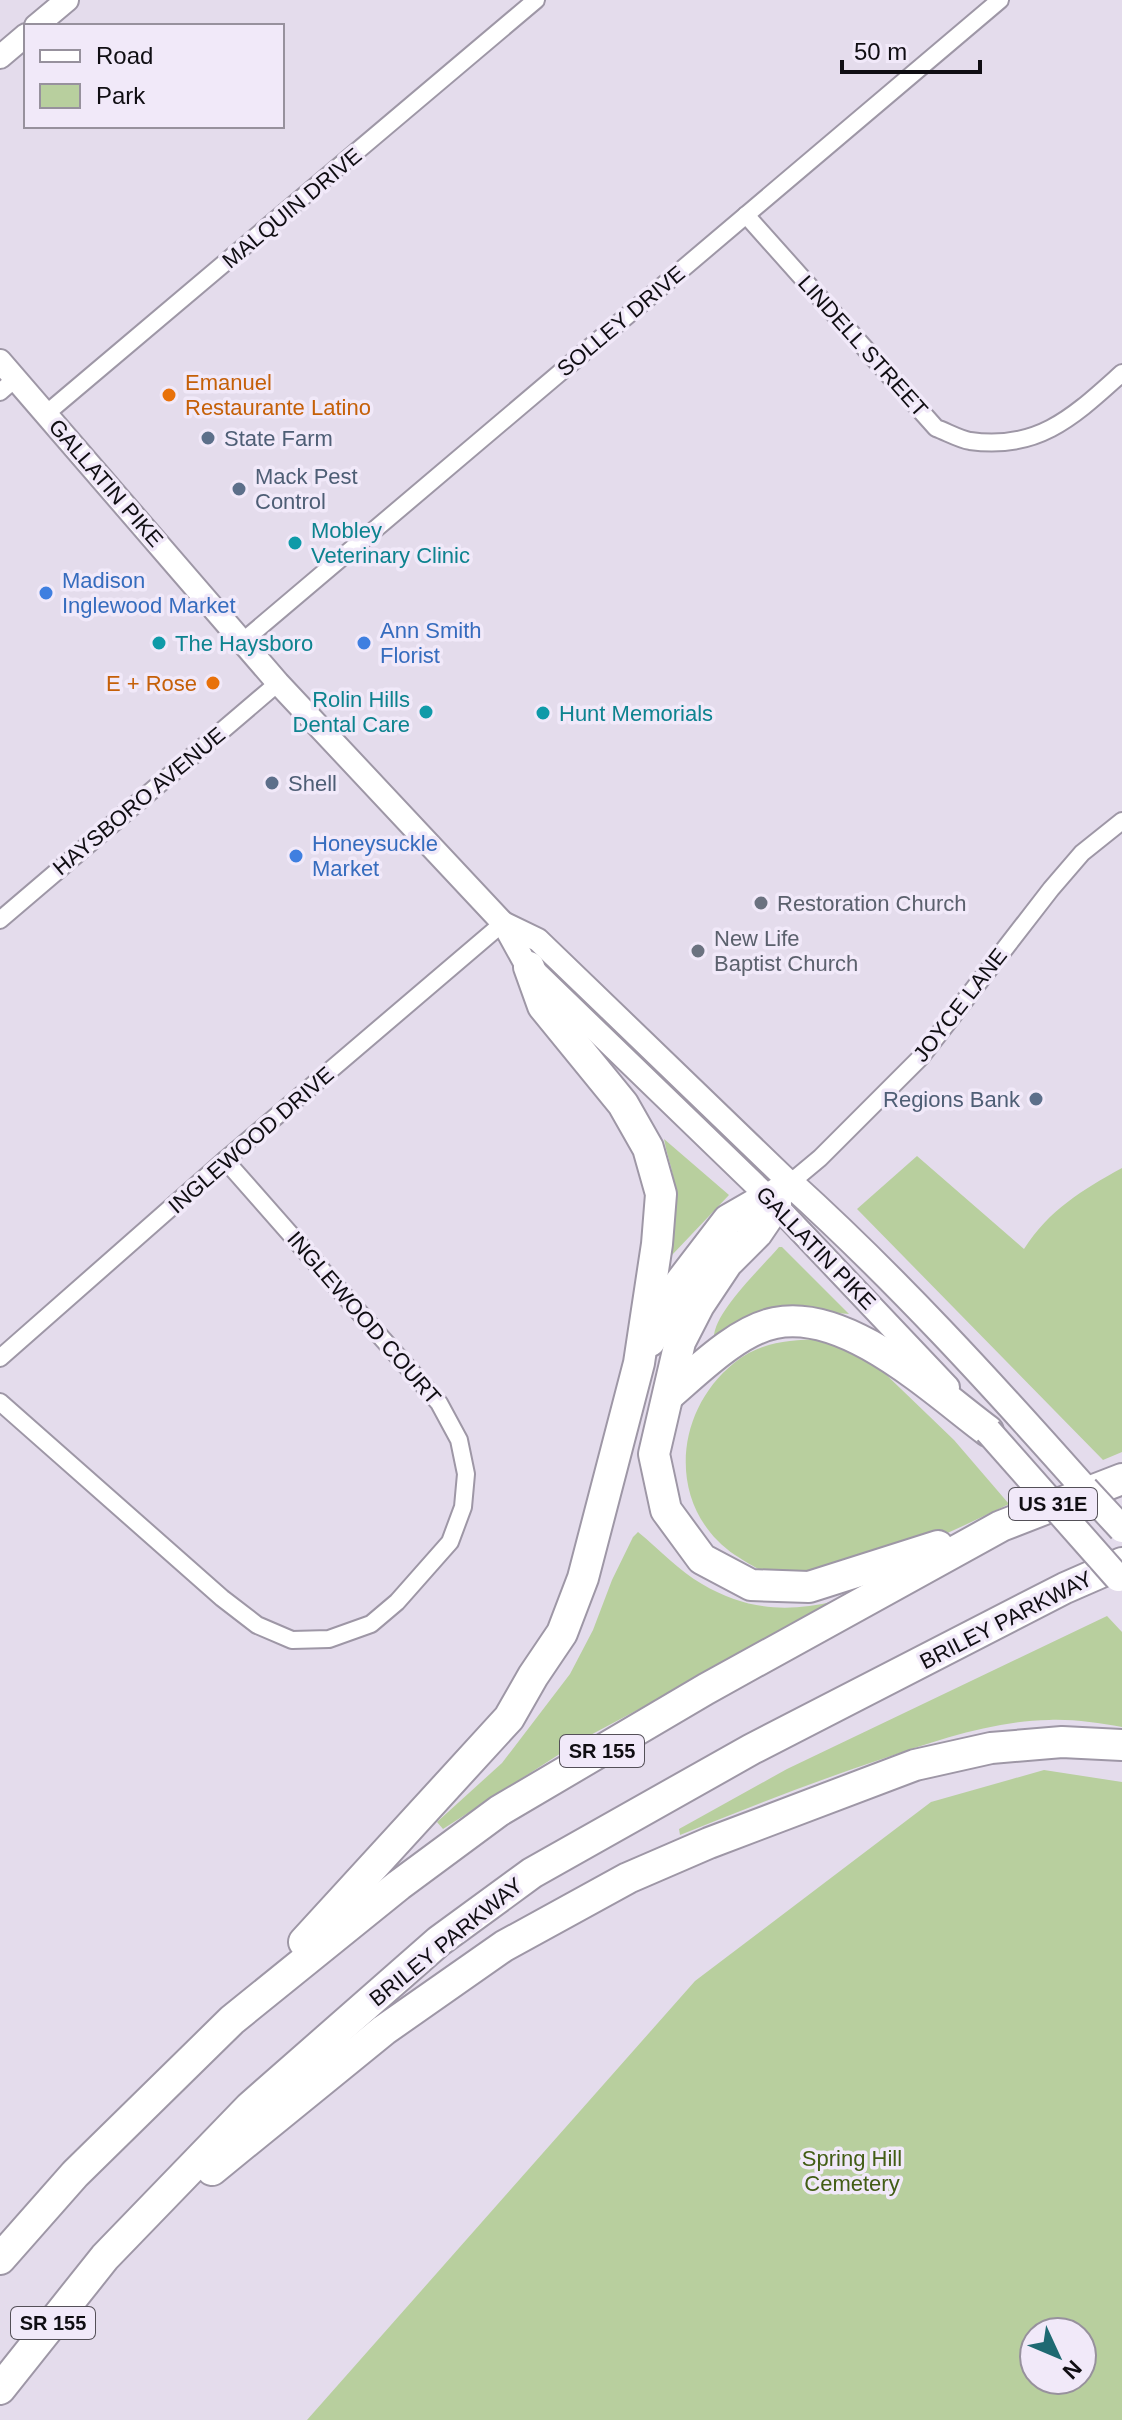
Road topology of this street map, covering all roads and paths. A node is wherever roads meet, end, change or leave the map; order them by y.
1 (67, 0) edge
2 (536, 0) edge
3 (1000, 0) edge
4 (38, 24) edge
5 (24, 37) edge
6 (0, 57) edge
7 (746, 215) junction
8 (0, 361) edge
9 (1122, 373) edge
10 (8, 385) edge
11 (47, 413) junction
12 (242, 642) junction
13 (278, 683) junction
14 (1122, 821) edge
15 (0, 920) edge
16 (503, 923) junction
17 (529, 967) junction
18 (225, 1160) junction
19 (778, 1195) junction
20 (0, 1358) edge
21 (639, 1363) junction
22 (669, 1395) junction
23 (0, 1402) edge
24 (988, 1431) junction
25 (1122, 1479) edge
26 (1001, 1526) junction
27 (1122, 1529) edge
28 (1122, 1563) edge
29 (1122, 1582) edge
30 (1122, 1745) edge
31 (232, 2020) junction
32 (105, 2257) junction
33 (0, 2259) edge
34 (0, 2389) edge

1 - 4 main road
2 - 11 street, MALQUIN DRIVE
3 - 7 street, SOLLEY DRIVE
5 - 6 main road
7 - 9 street, LINDELL STREET
7 - 12 street, SOLLEY DRIVE
8 - 10 main road, GALLATIN PIKE
10 - 11 main road, GALLATIN PIKE
11 - 12 main road, GALLATIN PIKE
12 - 13 main road, GALLATIN PIKE
13 - 15 street, HAYSBORO AVENUE
13 - 16 main road, GALLATIN PIKE
14 - 19 street, JOYCE LANE
16 - 17 main road, GALLATIN PIKE
16 - 18 street, INGLEWOOD DRIVE
16 - 19 main road, GALLATIN PIKE
17 - 19 main road, GALLATIN PIKE
17 - 21 highway
18 - 20 street, INGLEWOOD DRIVE
18 - 23 street, INGLEWOOD COURT
19 - 21 highway
19 - 22 highway
19 - 24 main road, GALLATIN PIKE
19 - 27 main road, GALLATIN PIKE / US 31E, bridge
21 - 31 highway
22 - 24 highway
22 - 26 highway
24 - 29 main road, GALLATIN PIKE / US 31E, bridge
25 - 26 highway, US 31E
26 - 31 highway, SR 155
28 - 32 highway, BRILEY PARKWAY / SR 155
30 - 32 highway
31 - 33 highway, SR 155
32 - 34 highway, BRILEY PARKWAY / SR 155

